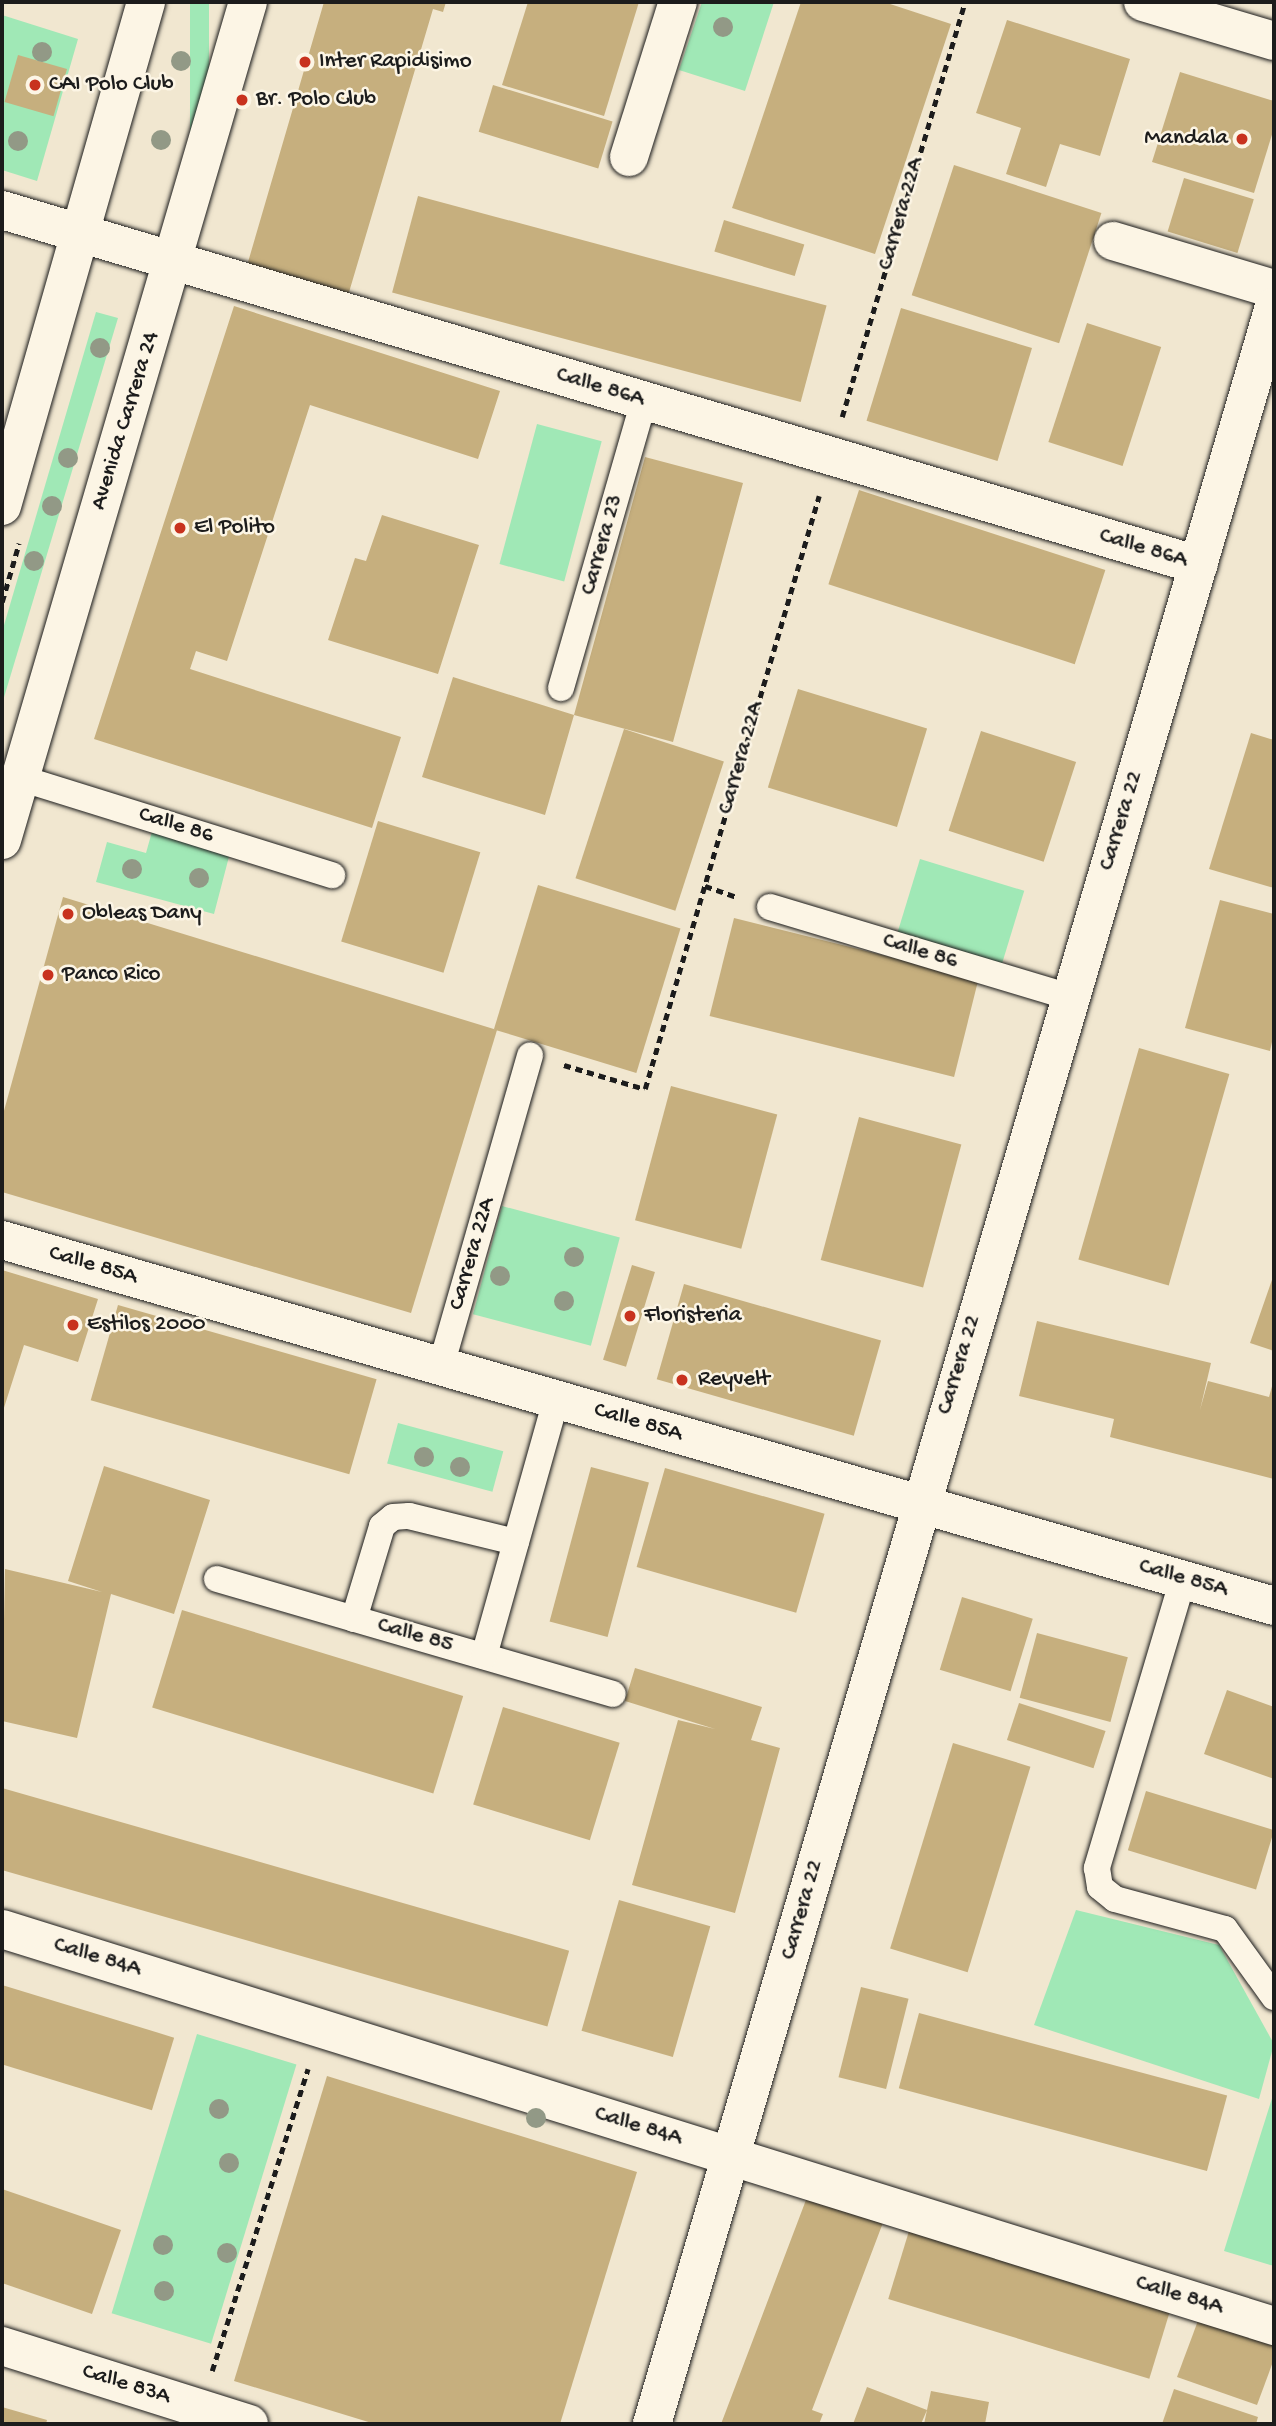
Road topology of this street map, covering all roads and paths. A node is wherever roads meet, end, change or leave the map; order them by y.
1 (146, 2) edge
2 (248, 2) edge
3 (678, 2) edge
4 (965, 2) edge
5 (1143, 2) edge
6 (1274, 41) edge
7 (629, 157) dead end
8 (2, 210) edge
9 (81, 233) junction
10 (1113, 241) dead end
11 (173, 261) junction
12 (1274, 289) edge
13 (1274, 307) edge
14 (645, 401) junction
15 (831, 456) junction
16 (2, 506) edge
17 (1198, 565) junction
18 (561, 688) dead end
19 (20, 778) junction
20 (2, 840) edge
21 (332, 875) dead end
22 (770, 907) dead end
23 (1070, 997) junction
24 (530, 1055) joint
25 (2, 1240) edge
26 (441, 1366) junction
27 (556, 1399) junction
28 (919, 1503) junction
29 (516, 1542) junction
30 (217, 1579) dead end
31 (1184, 1579) junction
32 (1274, 1606) edge
33 (354, 1619) junction
34 (484, 1656) junction
35 (613, 1694) dead end
36 (2, 1929) edge
37 (1274, 1997) edge
38 (321, 2028) junction
39 (732, 2157) junction
40 (1274, 2326) edge
41 (2, 2346) edge
42 (200, 2408) junction
43 (249, 2424) edge
44 (652, 2424) edge

1 - 9 street
2 - 11 street, Avenida Carrera 24
3 - 7 street
4 - 15 path, Carrera 22A
5 - 6 street
8 - 9 street, Calle 86A
9 - 11 street, Calle 86A
9 - 16 street
10 - 12 street
11 - 14 street, Calle 86A
11 - 19 street, Avenida Carrera 24
13 - 17 street, Carrera 22
14 - 15 street, Calle 86A
14 - 18 lane, Carrera 23
15 - 17 street, Calle 86A
15 - 24 path, Carrera 22A
17 - 23 street, Carrera 22
19 - 20 street, Avenida Carrera 24
19 - 21 lane, Calle 86
22 - 23 lane, Calle 86
23 - 28 street, Carrera 22
24 - 26 lane, Carrera 22A
25 - 26 street, Calle 85A
26 - 27 street, Calle 85A
27 - 28 street, Calle 85A
27 - 29 lane
28 - 31 street, Calle 85A
28 - 39 street, Carrera 22
29 - 33 lane
29 - 34 lane
30 - 33 lane, Calle 85
31 - 32 street, Calle 85A
31 - 37 lane
33 - 34 lane, Calle 85
34 - 35 lane, Calle 85
36 - 38 street, Calle 84A
38 - 39 street, Calle 84A
38 - 42 path
39 - 40 street, Calle 84A
39 - 44 street, Carrera 22
41 - 42 street, Calle 83A
42 - 43 street, Calle 83A

